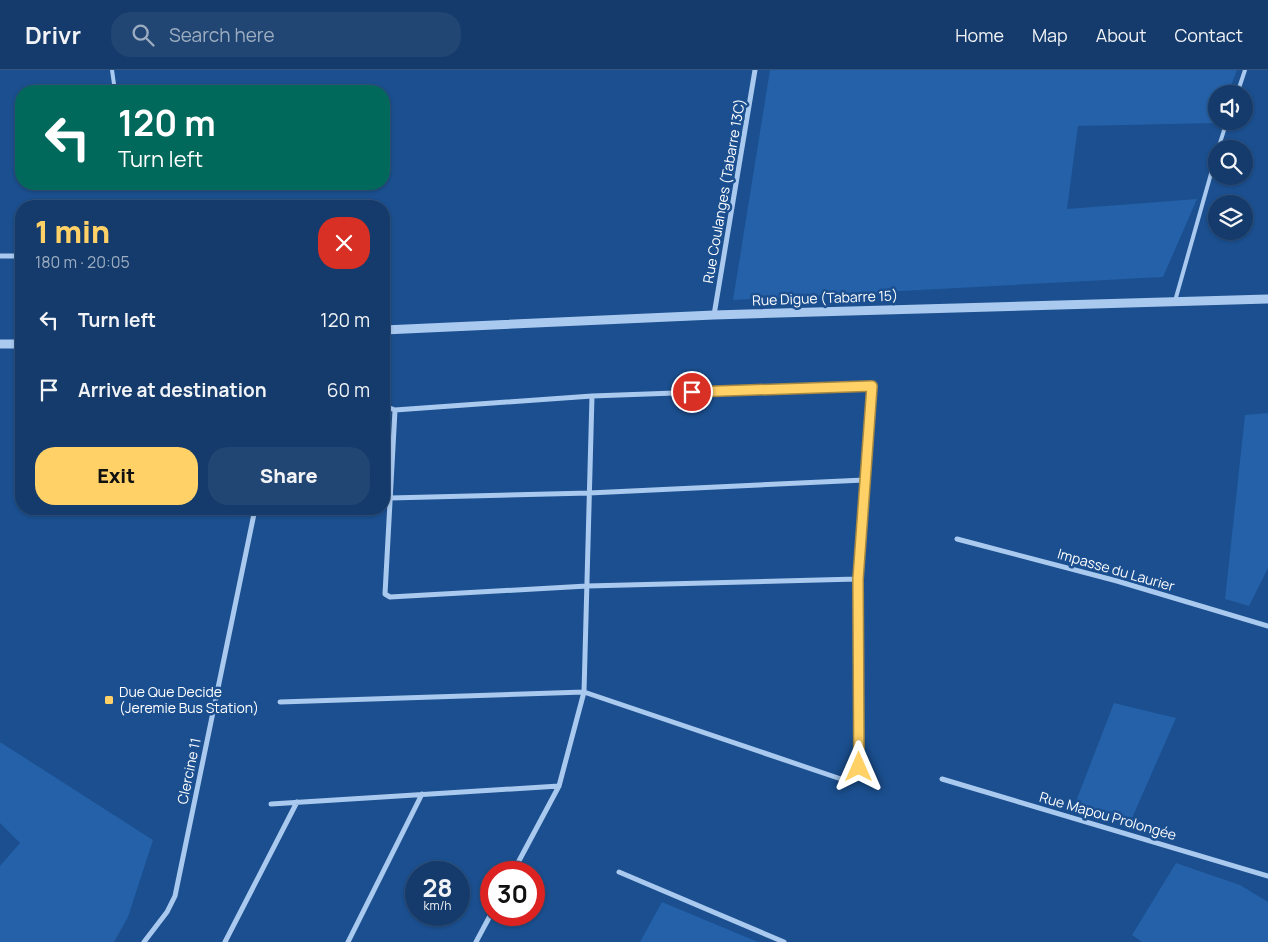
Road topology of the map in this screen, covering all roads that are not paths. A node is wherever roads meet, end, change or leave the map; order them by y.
1 (112, 70) edge
2 (755, 70) edge
3 (1245, 70) edge
4 (114, 85) edge
5 (1240, 85) edge
6 (1208, 184) edge
7 (0, 256) edge
8 (15, 256) edge
9 (1268, 298) edge
10 (1175, 302) junction
11 (714, 315) junction
12 (390, 330) edge
13 (0, 344) edge
14 (15, 344) edge
15 (592, 396) junction
16 (390, 408) edge
17 (395, 410) junction
18 (864, 480) junction
19 (590, 493) junction
20 (390, 498) joint
21 (254, 515) edge
22 (389, 515) edge
23 (957, 539) dead end
24 (858, 579) junction
25 (587, 586) junction
26 (1268, 626) edge
27 (584, 692) junction
28 (280, 702) dead end
29 (942, 779) dead end
30 (560, 786) junction
31 (422, 794) junction
32 (297, 802) junction
33 (272, 804) dead end
34 (519, 861) edge
35 (619, 872) dead end
36 (1267, 874) edge
37 (485, 926) edge
38 (144, 942) edge
39 (225, 942) edge
40 (348, 942) edge
41 (476, 942) edge
42 (784, 942) edge

1 - 4 lane
2 - 11 street, Rue Coulanges (Tabarre 13C)
3 - 5 lane
6 - 10 lane
7 - 8 street
9 - 10 street, Rue Digue (Tabarre 15)
10 - 11 street, Rue Digue (Tabarre 15)
11 - 12 street, Rue Digue (Tabarre 15)
13 - 14 street
15 - 17 street
15 - 18 street
15 - 19 street
16 - 17 street
17 - 20 street
18 - 19 street
18 - 24 street
19 - 20 street
19 - 25 street
21 - 38 street, Clercine 11
22 - 25 street
23 - 26 street, Impasse du Laurier
24 - 25 street
24 - 27 street
25 - 27 street
27 - 28 street
27 - 30 street
29 - 36 street, Rue Mapou Prolongée
30 - 31 street
30 - 34 street
31 - 32 street
31 - 40 street
32 - 33 street
32 - 39 street
35 - 42 street
37 - 41 street

